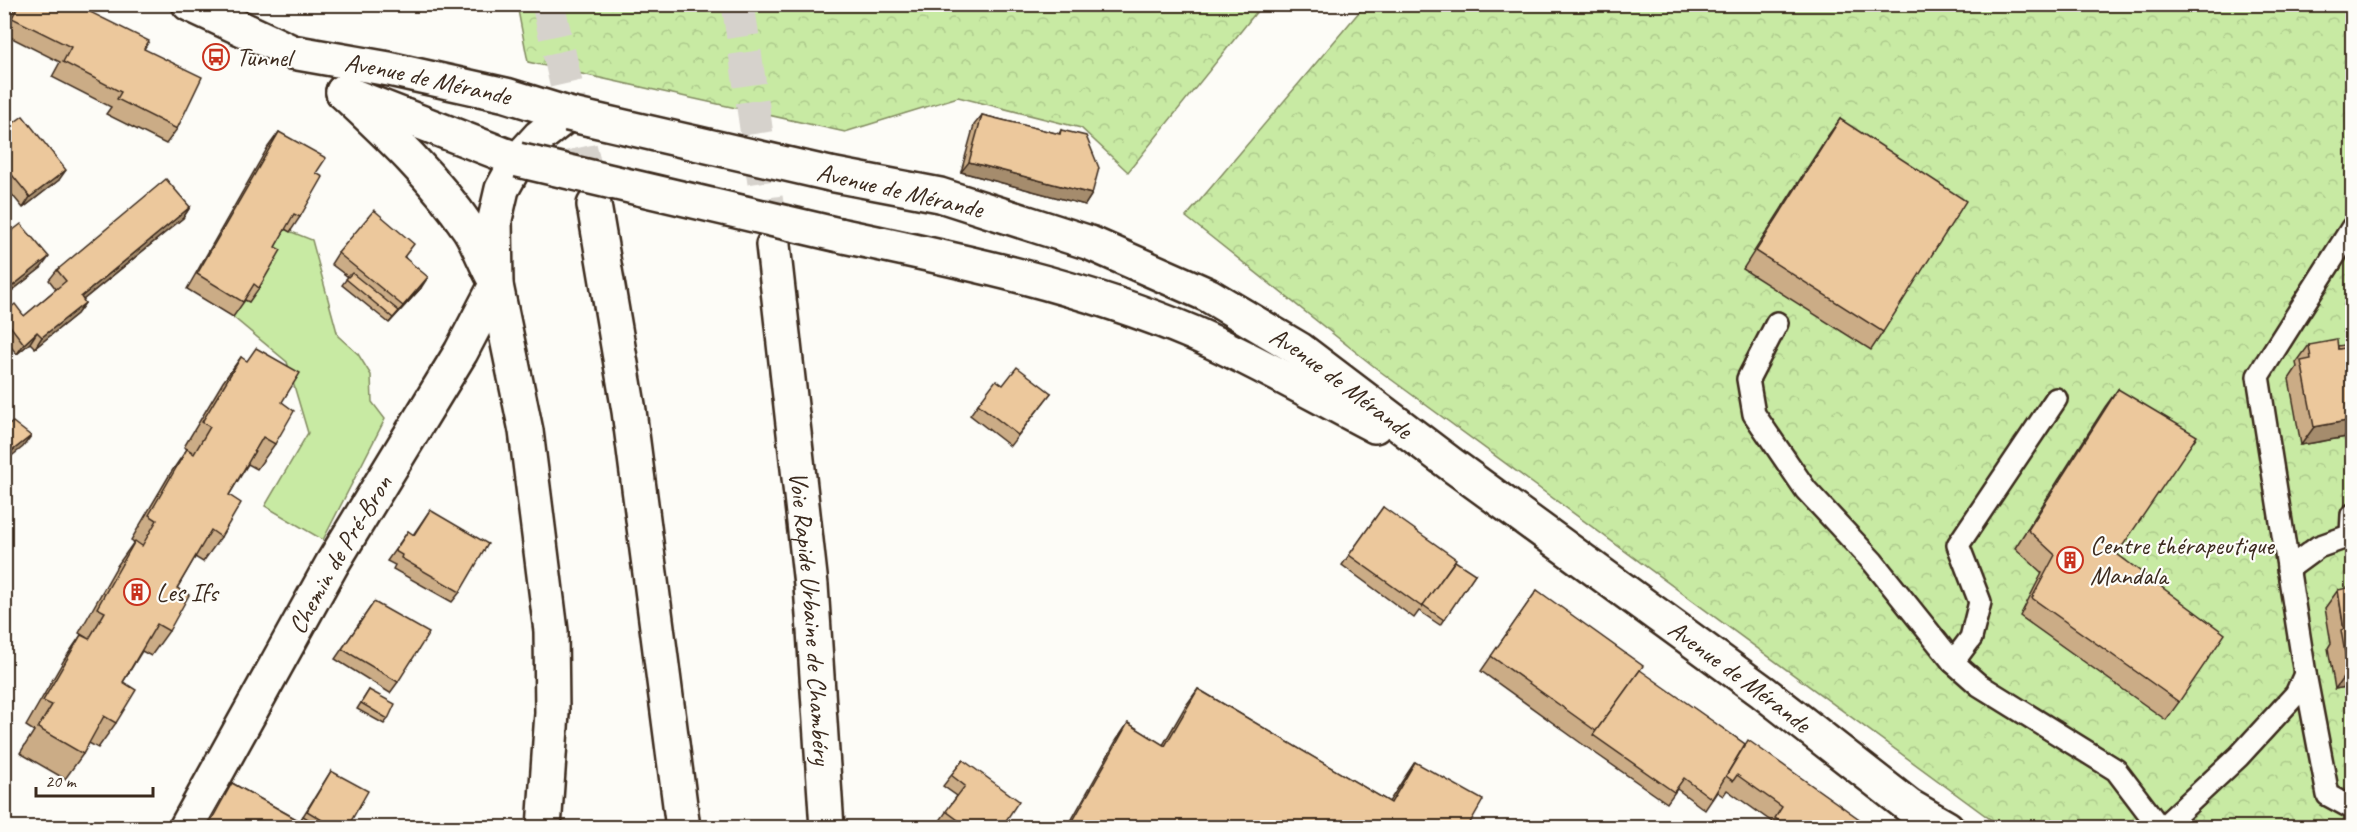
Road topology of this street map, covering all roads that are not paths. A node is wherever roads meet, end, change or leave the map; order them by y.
1 (189, 4) edge
2 (292, 52) junction
3 (343, 92) junction
4 (568, 114) junction
5 (518, 160) junction
6 (594, 205) tunnel mouth
7 (2352, 228) edge
8 (773, 245) tunnel mouth
9 (496, 285) junction
10 (1777, 323) dead end
11 (2056, 399) dead end
12 (1452, 465) junction
13 (2352, 528) edge
14 (2288, 569) junction
15 (658, 624) junction
16 (1953, 662) junction
17 (2305, 674) junction
18 (2352, 808) edge
19 (1917, 817) edge
20 (186, 828) edge
21 (544, 828) edge
22 (659, 828) edge
23 (683, 828) edge
24 (827, 828) edge
25 (1947, 828) edge
26 (2161, 828) edge

1 - 2 main road, Avenue de Mérande
2 - 3 main road, Avenue de Mérande
2 - 4 main road, Avenue de Mérande
3 - 5 main road, Avenue de Mérande
3 - 9 main road
4 - 5 main road
4 - 12 main road, Avenue de Mérande, bridge
5 - 9 main road
5 - 12 main road, Avenue de Mérande, bridge
6 - 15 main road
7 - 14 lane
8 - 24 main road, Voie Rapide Urbaine de Chambéry
9 - 20 main road, Chemin de Pré-Bron
9 - 21 main road
10 - 16 lane
11 - 16 lane
12 - 19 main road, Avenue de Mérande
13 - 14 lane
14 - 17 lane
15 - 22 main road
15 - 23 main road
16 - 26 lane
17 - 18 lane
17 - 26 lane
19 - 25 main road, Avenue de Mérande

